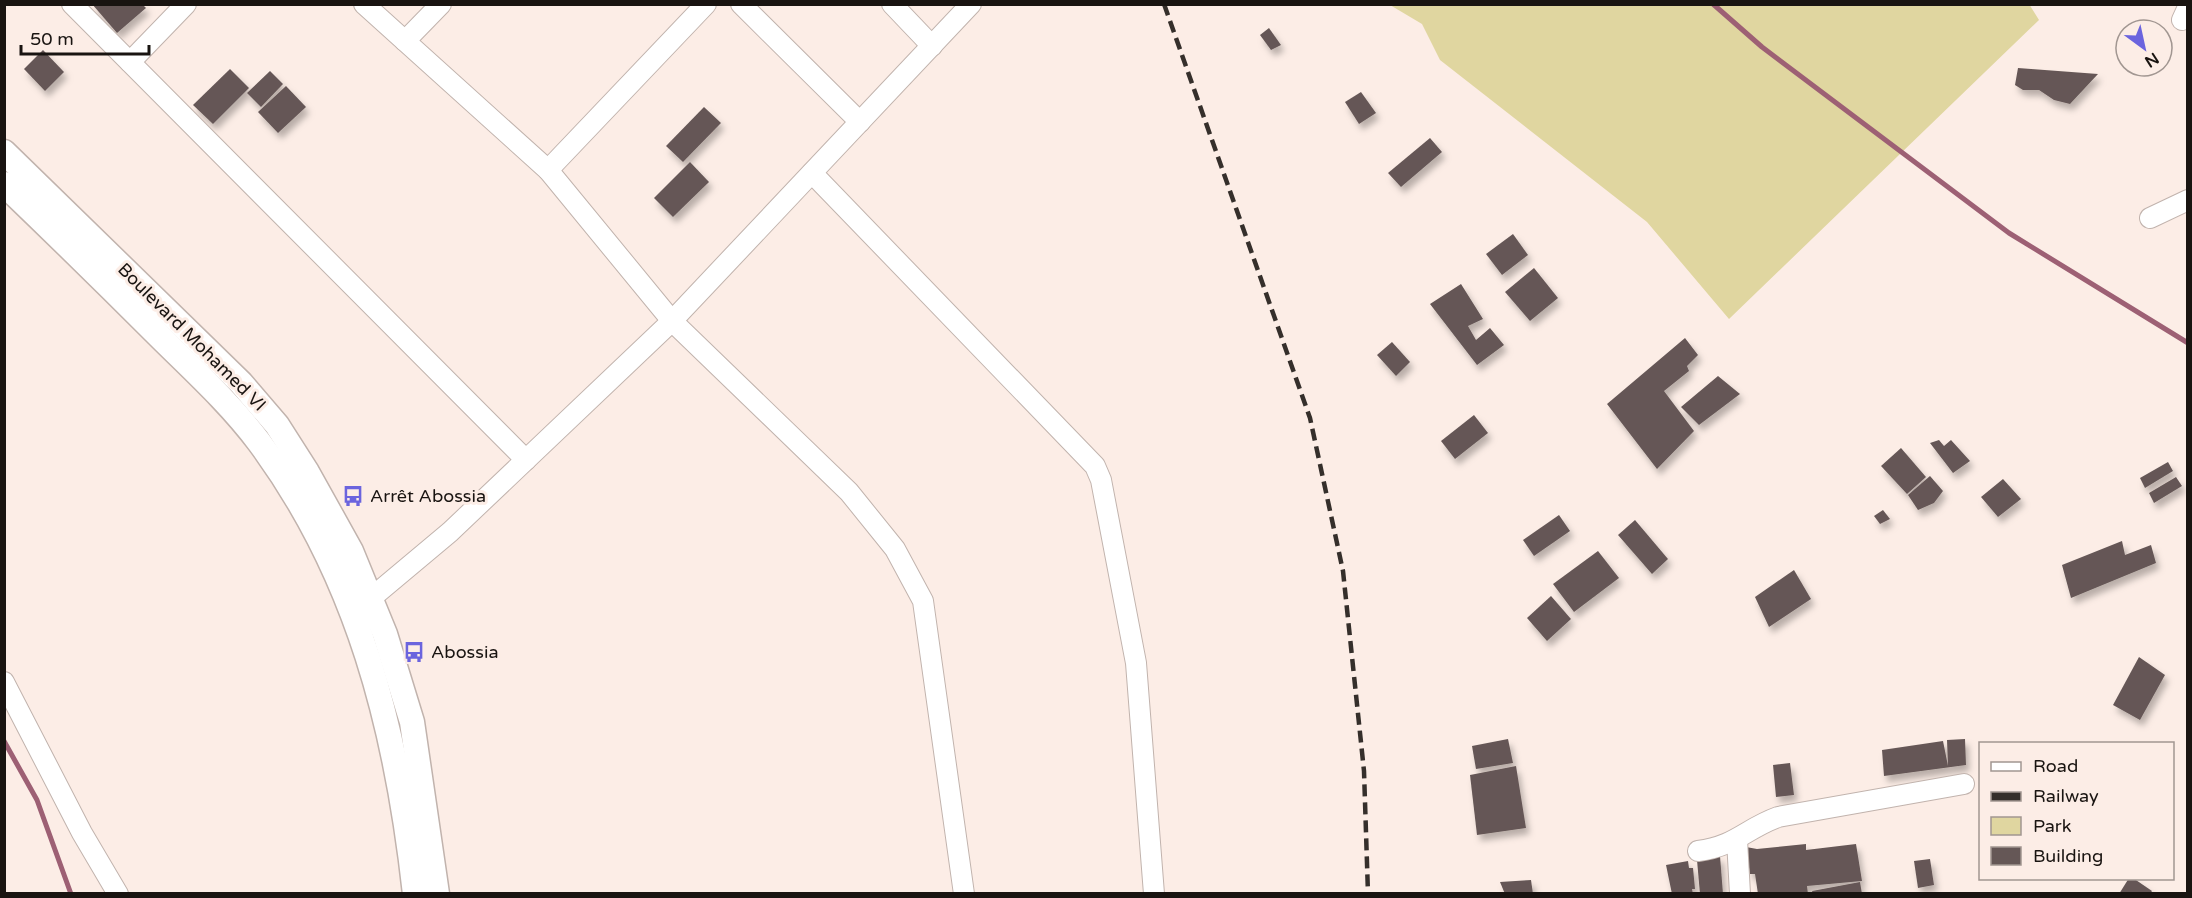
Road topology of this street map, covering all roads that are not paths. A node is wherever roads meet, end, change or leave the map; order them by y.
1 (72, 4) edge
2 (186, 4) edge
3 (364, 4) edge
4 (441, 4) edge
5 (706, 4) edge
6 (741, 4) edge
7 (892, 4) edge
8 (971, 4) edge
9 (405, 41) junction
10 (932, 46) junction
11 (130, 62) junction
12 (860, 122) junction
13 (4, 152) edge
14 (548, 170) junction
15 (812, 173) junction
16 (4, 184) edge
17 (2187, 200) edge
18 (2150, 218) dead end
19 (672, 321) junction
20 (526, 459) junction
21 (370, 599) junction
22 (4, 682) edge
23 (1964, 784) dead end
24 (1737, 840) junction
25 (1698, 851) dead end
26 (118, 894) edge
27 (415, 894) edge
28 (437, 894) edge
29 (964, 894) edge
30 (1154, 894) edge
31 (1740, 894) edge

1 - 11 street
2 - 11 street
3 - 9 street
4 - 9 street
5 - 14 street
6 - 12 street
7 - 10 street
8 - 10 street
9 - 14 street
10 - 12 street
11 - 20 street
12 - 15 street
13 - 21 main road, Boulevard Mohamed VI
14 - 19 street
15 - 19 street
15 - 30 street
16 - 27 main road, Boulevard Mohamed VI
17 - 18 street
19 - 20 street
19 - 29 street
20 - 21 street
21 - 28 main road, Boulevard Mohamed VI
22 - 26 street
23 - 24 street
24 - 25 street
24 - 31 street

